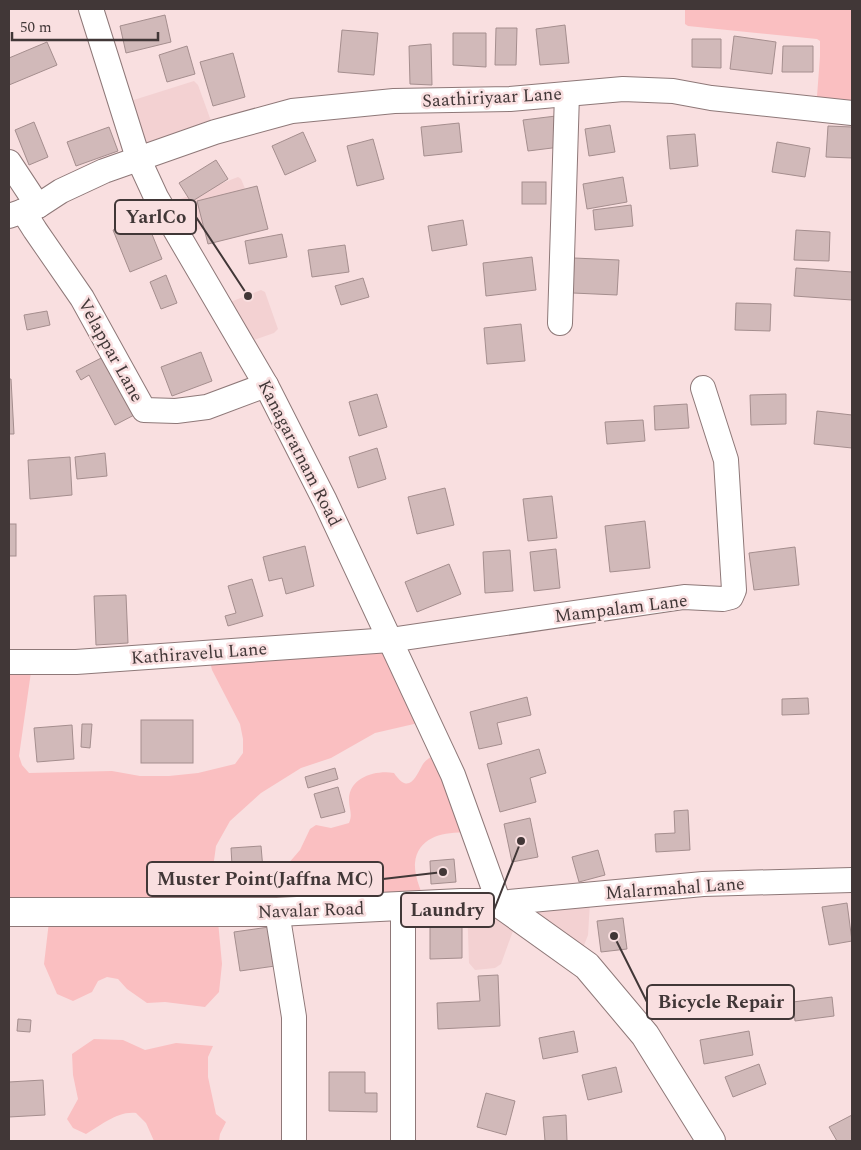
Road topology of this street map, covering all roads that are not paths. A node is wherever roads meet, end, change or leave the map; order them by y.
1 (91, 9) edge
2 (567, 94) junction
3 (852, 113) edge
4 (138, 158) junction
5 (9, 162) edge
6 (23, 211) edge
7 (560, 323) dead end
8 (266, 385) junction
9 (703, 388) dead end
10 (390, 640) junction
11 (9, 662) edge
12 (852, 880) edge
13 (499, 903) junction
14 (403, 906) junction
15 (9, 912) edge
16 (278, 912) junction
17 (294, 1141) edge
18 (403, 1141) edge
19 (711, 1141) edge

1 - 4 street, Kanagaratnam Road
2 - 3 street, Saathiriyaar Lane
2 - 4 street, Saathiriyaar Lane
2 - 7 street
4 - 6 street, Saathiriyaar Lane
4 - 8 street, Kanagaratnam Road
5 - 6 street, Velappar Lane
6 - 8 street, Velappar Lane
8 - 10 street, Kanagaratnam Road
9 - 10 street, Mampalam Lane
10 - 11 street, Kathiravelu Lane
10 - 13 street, Kanagaratnam Road
12 - 13 street, Malarmahal Lane
13 - 14 street, Navalar Road
13 - 19 street
14 - 16 street, Navalar Road
14 - 18 street
15 - 16 street, Navalar Road
16 - 17 street

